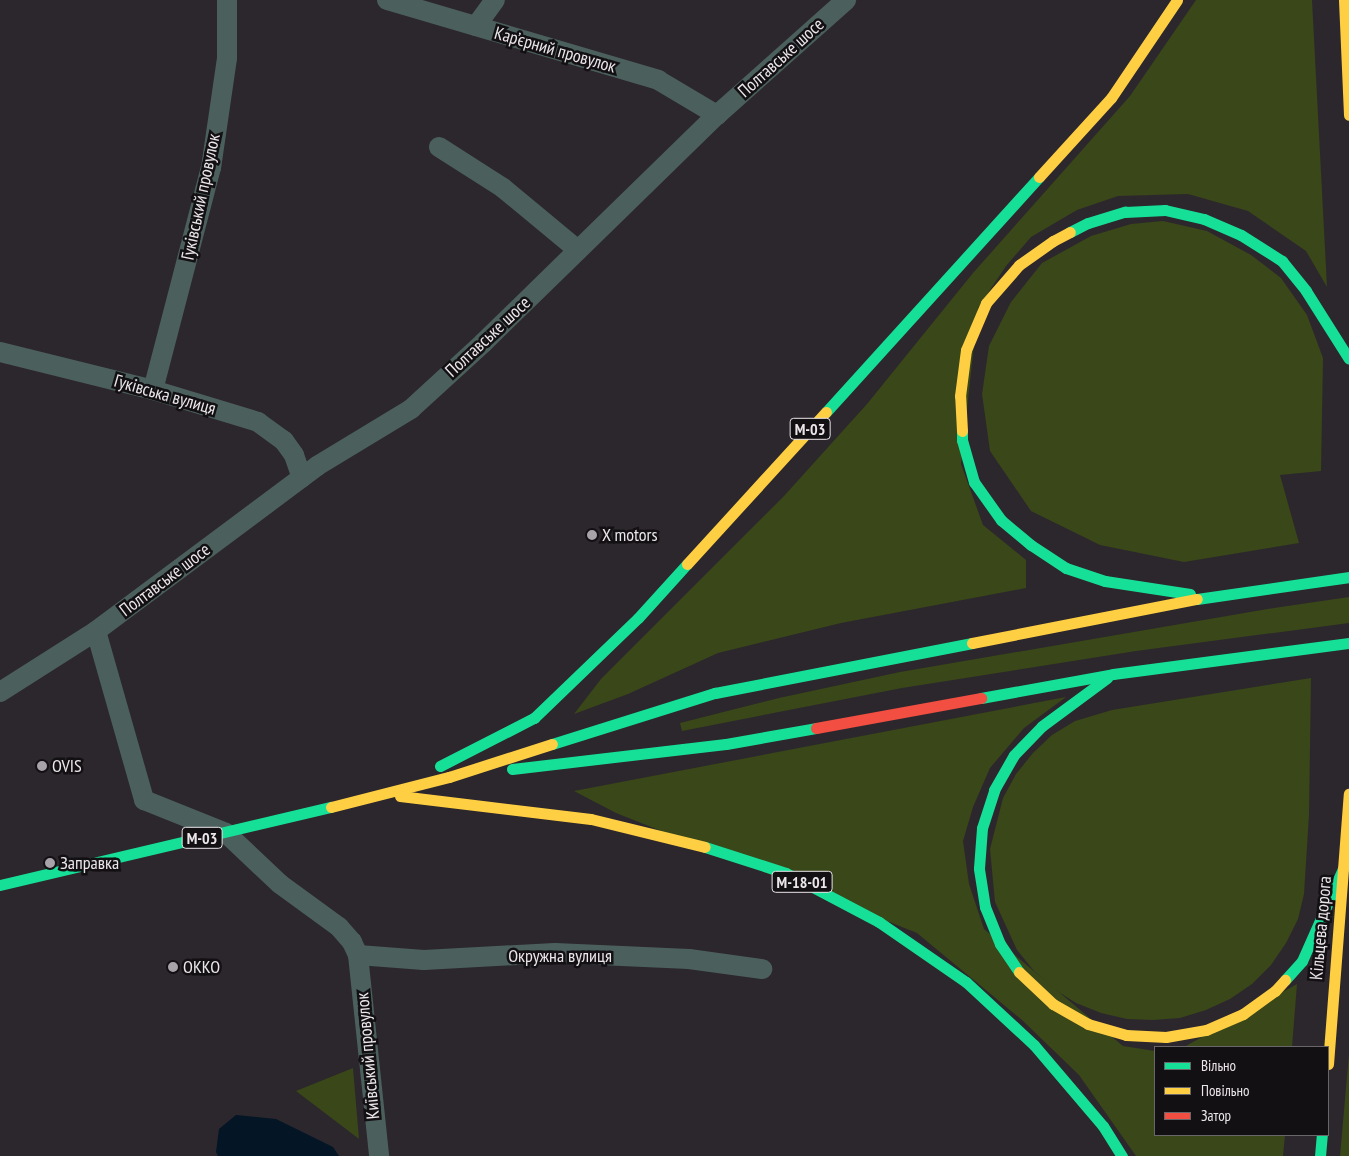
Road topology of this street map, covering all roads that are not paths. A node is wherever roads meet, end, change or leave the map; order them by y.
1 (227, 0) edge
2 (387, 0) edge
3 (495, 0) edge
4 (846, 0) edge
5 (1176, 0) edge
6 (1344, 0) edge
7 (476, 26) junction
8 (717, 115) junction
9 (1349, 115) edge
10 (440, 147) dead end
11 (578, 250) junction
12 (0, 352) edge
13 (1349, 359) edge
14 (153, 390) junction
15 (302, 478) junction
16 (1349, 577) edge
17 (1209, 597) junction
18 (96, 631) junction
19 (1349, 643) edge
20 (1113, 674) junction
21 (0, 692) edge
22 (449, 777) junction
23 (386, 794) junction
24 (1349, 794) edge
25 (226, 833) junction
26 (1344, 866) junction
27 (0, 885) edge
28 (358, 955) junction
29 (762, 969) dead end
30 (1329, 1052) edge
31 (1322, 1136) edge
32 (379, 1156) edge
33 (1122, 1156) edge
34 (1320, 1156) edge

1 - 14 street, Гуківський провулок
2 - 7 street, Кар’єрний провулок
3 - 7 street
4 - 8 street, Полтавське шосе
5 - 23 highway, М-03
6 - 9 highway
7 - 8 street, Кар’єрний провулок
8 - 11 street, Полтавське шосе
10 - 11 street
11 - 15 street, Полтавське шосе
12 - 14 street, Гуківська вулиця
13 - 17 highway
14 - 15 street, Гуківська вулиця
15 - 18 street, Полтавське шосе
16 - 17 highway
17 - 22 highway
18 - 21 street, Полтавське шосе
18 - 25 street
19 - 20 highway, М-03
20 - 22 highway, М-03
20 - 26 highway
22 - 23 highway, М-03
23 - 25 highway, М-03
23 - 33 highway, М-18-01
24 - 26 highway, Кільцева дорога
25 - 27 highway, М-03
25 - 28 street
26 - 30 highway, Кільцева дорога
28 - 29 street, Окружна вулиця
28 - 32 street, Київський провулок
31 - 34 highway

